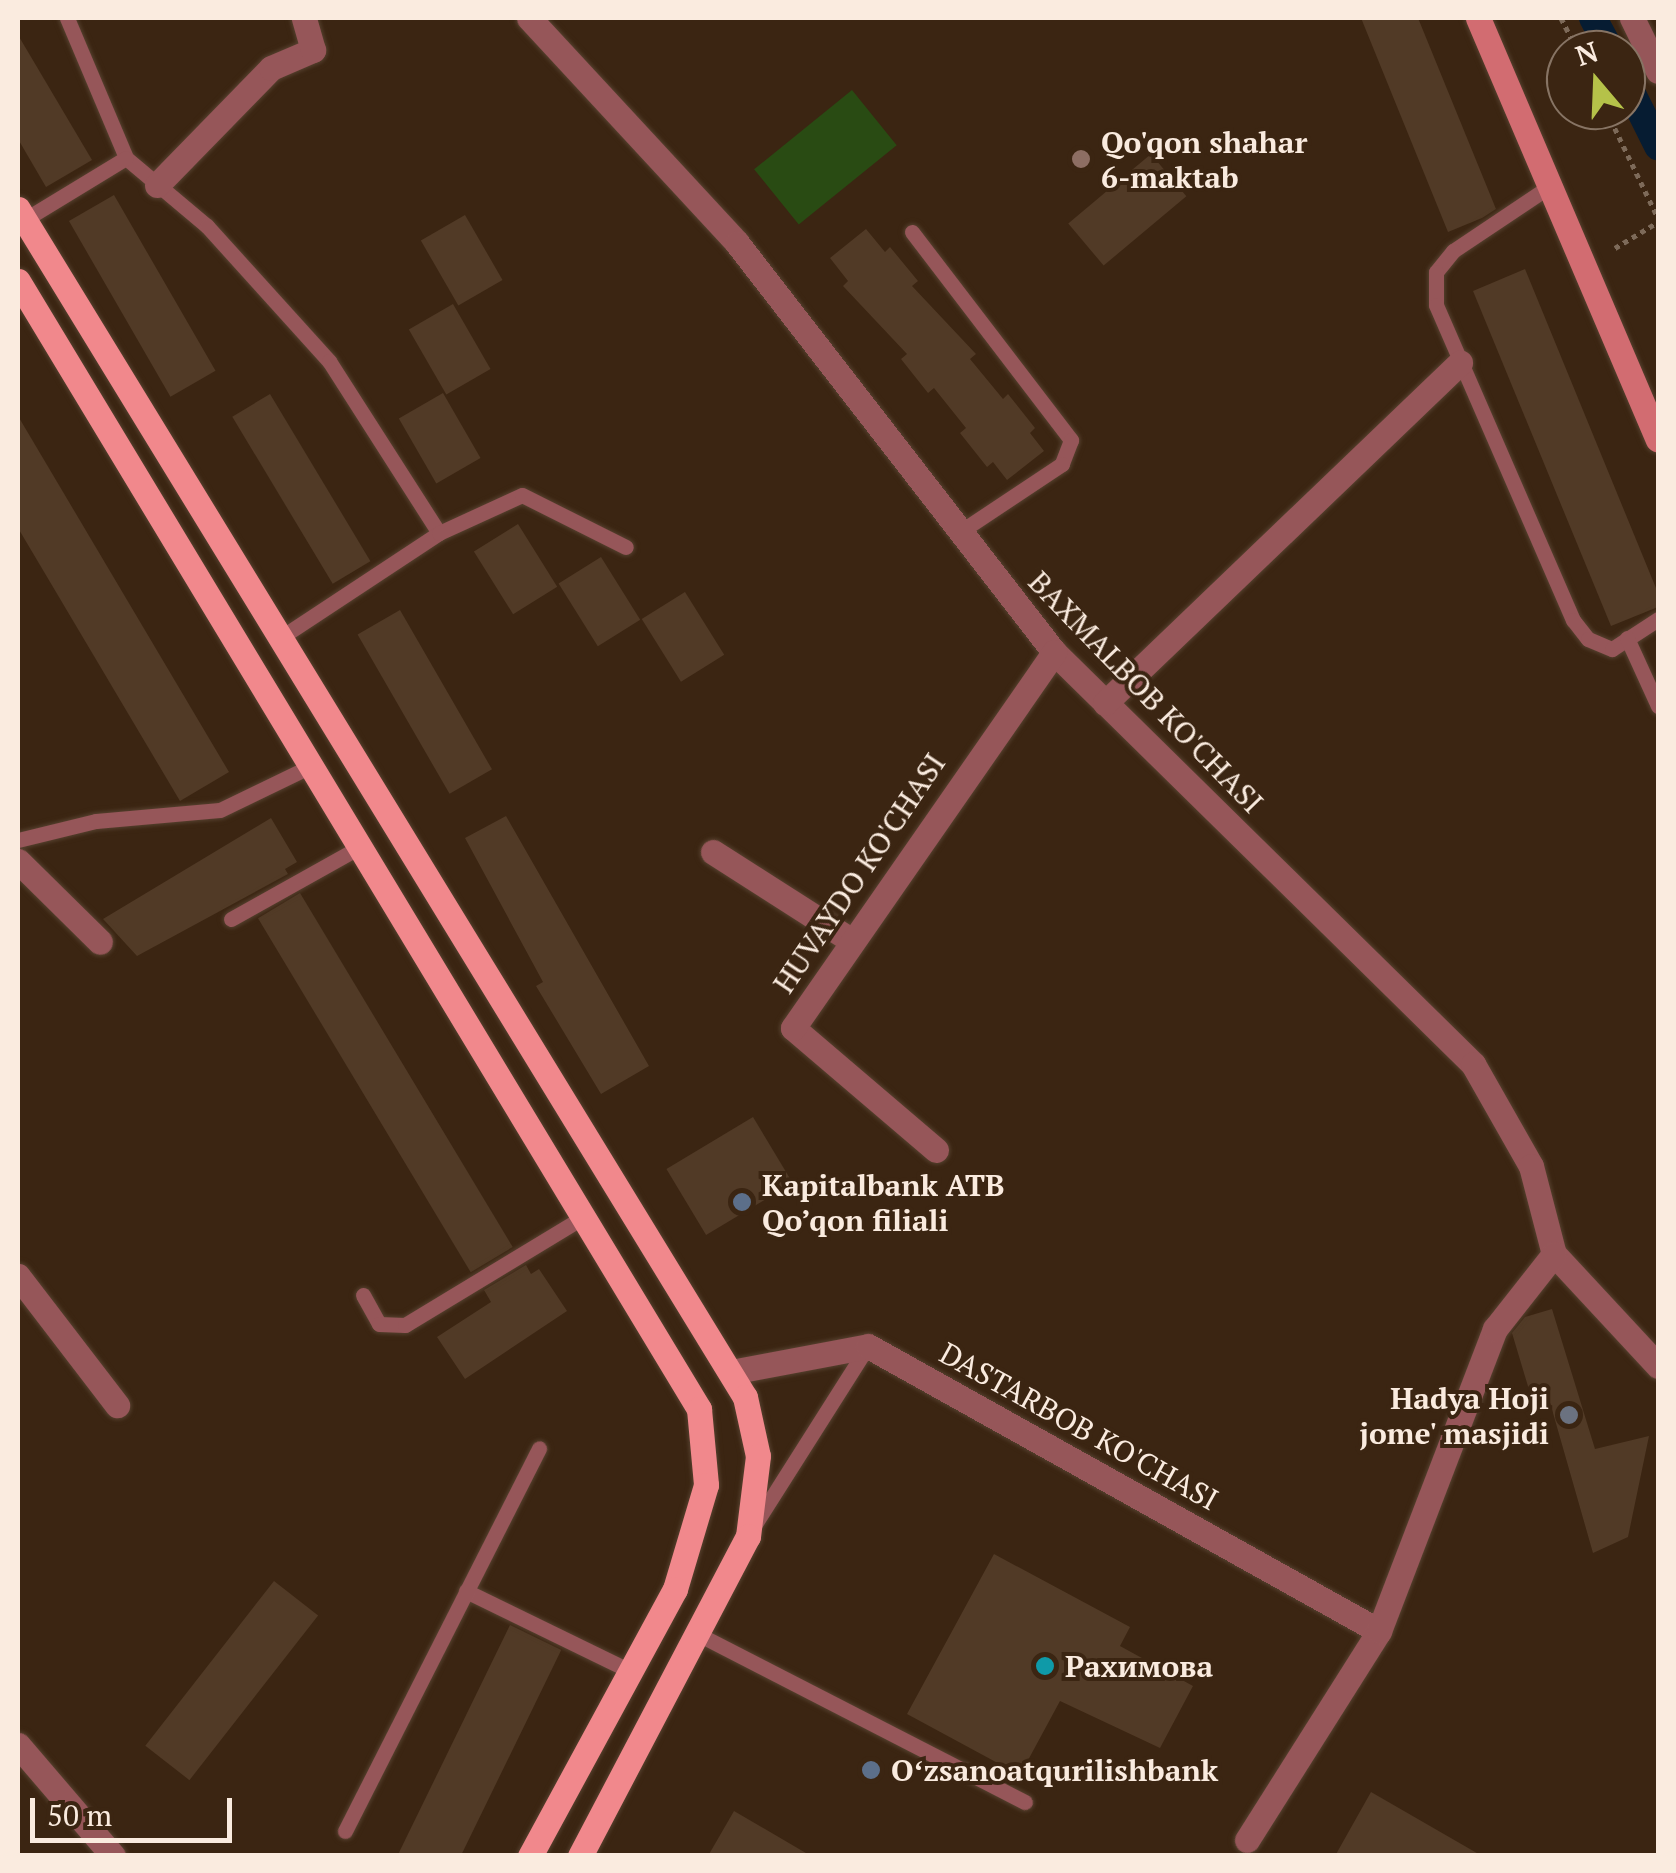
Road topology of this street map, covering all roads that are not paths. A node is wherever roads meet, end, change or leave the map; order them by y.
1 (67, 18) edge
2 (304, 18) edge
3 (529, 18) edge
4 (1478, 18) edge
5 (1632, 18) edge
6 (1658, 71) edge
7 (126, 158) junction
8 (157, 185) junction
9 (1547, 188) junction
10 (21, 214) edge
11 (912, 232) dead end
12 (18, 281) edge
13 (1460, 362) junction
14 (1658, 439) edge
15 (439, 532) junction
16 (958, 533) junction
17 (626, 547) dead end
18 (1658, 620) edge
19 (280, 638) junction
20 (1628, 638) junction
21 (1054, 652) junction
22 (1105, 702) junction
23 (1658, 706) edge
24 (311, 766) junction
25 (18, 840) edge
26 (360, 847) junction
27 (713, 852) dead end
28 (18, 861) edge
29 (231, 919) dead end
30 (852, 941) junction
31 (100, 942) dead end
32 (936, 1150) dead end
33 (583, 1217) junction
34 (1554, 1254) junction
35 (18, 1276) edge
36 (363, 1294) dead end
37 (26, 1303) edge
38 (868, 1346) junction
39 (1658, 1366) edge
40 (731, 1372) junction
41 (117, 1404) dead end
42 (539, 1448) dead end
43 (748, 1536) junction
44 (466, 1591) junction
45 (1379, 1631) junction
46 (694, 1632) junction
47 (630, 1671) junction
48 (22, 1761) edge
49 (1024, 1802) dead end
50 (345, 1831) dead end
51 (1242, 1848) edge
52 (113, 1856) edge
53 (530, 1856) edge
54 (580, 1856) edge

1 - 7 lane
2 - 8 street
3 - 16 street, BAXMALBOB KO'CHASI
4 - 9 main road
5 - 6 street
7 - 8 lane
7 - 10 lane
8 - 15 lane
9 - 13 lane
9 - 14 main road
10 - 19 main road
11 - 16 lane
12 - 24 main road
13 - 20 lane
13 - 22 street
15 - 17 lane
15 - 19 lane
16 - 21 street, BAXMALBOB KO'CHASI
18 - 20 lane
19 - 40 main road
20 - 23 lane
21 - 22 street, BAXMALBOB KO'CHASI
21 - 30 street, HUVAYDO KO'CHASI
22 - 34 street, BAXMALBOB KO'CHASI
24 - 25 lane
24 - 26 main road
26 - 29 lane
26 - 33 main road
27 - 30 street
28 - 31 street
30 - 32 street, HUVAYDO KO'CHASI
33 - 36 lane
33 - 47 main road
34 - 39 street, BAXMALBOB KO'CHASI
34 - 45 street
35 - 37 street
37 - 41 street
38 - 40 street
38 - 43 lane
38 - 45 street, DASTARBOB KO'CHASI
40 - 43 main road
42 - 44 lane
43 - 46 main road
44 - 47 lane
44 - 50 lane
45 - 51 street
46 - 49 lane
46 - 54 main road
47 - 53 main road
48 - 52 street

